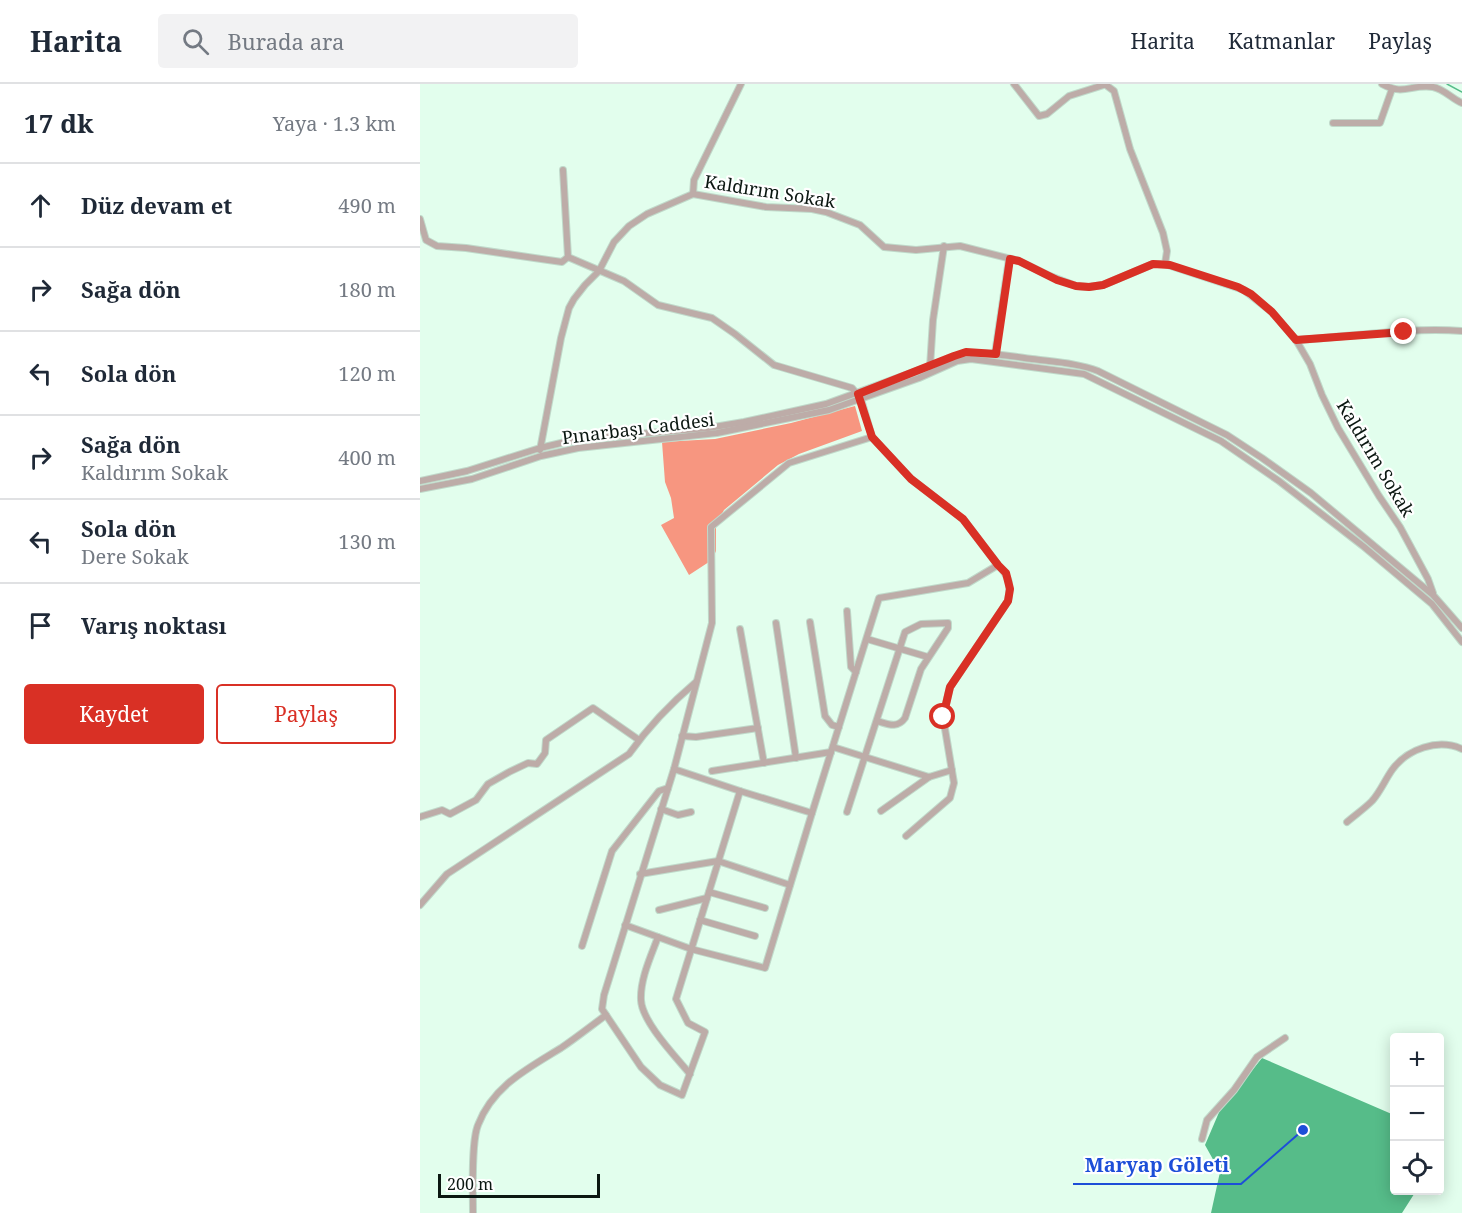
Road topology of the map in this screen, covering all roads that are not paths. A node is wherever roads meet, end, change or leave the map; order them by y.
1 (741, 84) edge
2 (1014, 84) edge
3 (1107, 84) edge
4 (1382, 84) edge
5 (1392, 89) junction
6 (1462, 104) edge
7 (1333, 123) dead end
8 (562, 170) dead end
9 (693, 194) junction
10 (420, 219) edge
11 (944, 246) junction
12 (568, 257) junction
13 (1010, 259) junction
14 (1165, 264) junction
15 (599, 271) junction
16 (1462, 331) edge
17 (1296, 340) junction
18 (996, 354) junction
19 (930, 365) junction
20 (932, 372) junction
21 (859, 396) junction
22 (872, 437) junction
23 (540, 448) junction
24 (541, 456) junction
25 (420, 481) edge
26 (420, 489) edge
27 (998, 565) junction
28 (1433, 595) junction
29 (1432, 604) junction
30 (847, 611) dead end
31 (810, 622) dead end
32 (776, 623) dead end
33 (1462, 628) edge
34 (740, 629) dead end
35 (867, 639) junction
36 (1462, 641) edge
37 (898, 648) junction
38 (928, 657) junction
39 (856, 672) junction
40 (696, 682) junction
41 (877, 721) junction
42 (839, 727) junction
43 (758, 728) junction
44 (682, 736) junction
45 (639, 740) junction
46 (832, 749) junction
47 (1462, 749) edge
48 (866, 757) junction
49 (796, 758) junction
50 (764, 763) junction
51 (674, 769) junction
52 (952, 770) junction
53 (712, 771) dead end
54 (928, 777) junction
55 (668, 788) junction
56 (740, 791) junction
57 (661, 809) junction
58 (880, 811) dead end
59 (691, 812) dead end
60 (847, 812) dead end
61 (812, 813) junction
62 (420, 817) edge
63 (1347, 822) dead end
64 (906, 836) dead end
65 (718, 861) junction
66 (640, 874) junction
67 (790, 885) junction
68 (708, 895) junction
69 (420, 905) edge
70 (765, 908) dead end
71 (659, 910) dead end
72 (700, 920) junction
73 (625, 925) junction
74 (755, 936) dead end
75 (658, 937) junction
76 (582, 946) dead end
77 (691, 949) junction
78 (606, 1015) junction
79 (1285, 1038) dead end
80 (690, 1074) junction
81 (1202, 1139) dead end
82 (473, 1213) edge

1 - 9 street
2 - 3 street
3 - 14 street
4 - 5 street
5 - 6 street
5 - 7 street
8 - 12 street
9 - 11 street, Kaldırım Sokak
9 - 15 street
10 - 12 street
11 - 13 street, Kaldırım Sokak
11 - 19 street
12 - 15 street
13 - 14 street, Kaldırım Sokak
13 - 18 street
14 - 17 street, Kaldırım Sokak
15 - 21 street
15 - 23 street
16 - 17 street
17 - 28 street, Kaldırım Sokak
18 - 19 street
18 - 28 street
19 - 20 street
19 - 21 street
20 - 21 street
20 - 29 street
21 - 22 street
21 - 23 street
21 - 24 street, Pınarbaşı Caddesi
22 - 27 street
22 - 40 street
23 - 24 street
23 - 25 street
24 - 26 street, Pınarbaşı Caddesi
27 - 35 street
27 - 52 street
28 - 29 street, Kaldırım Sokak
28 - 33 street, Kaldırım Sokak
29 - 36 street
30 - 39 street
31 - 42 street
32 - 49 street
34 - 43 street
35 - 37 street
35 - 39 street
37 - 38 street
37 - 38 street
37 - 41 street
38 - 41 street
39 - 42 street
40 - 44 street
40 - 45 street
41 - 48 street
42 - 46 street
43 - 44 street
43 - 50 street
44 - 51 street
45 - 62 street
45 - 69 street
46 - 48 street
46 - 49 street
46 - 61 street
47 - 63 street
48 - 54 street
48 - 60 street
49 - 50 street
50 - 53 street
51 - 55 street
51 - 56 street
52 - 54 street
52 - 64 street
54 - 58 street
55 - 57 street
55 - 76 street
56 - 61 street
56 - 65 street
57 - 59 street
57 - 66 street
61 - 67 street
65 - 66 street
65 - 67 street
65 - 68 street
66 - 73 street
67 - 77 street
68 - 70 street
68 - 71 street
68 - 72 street
72 - 74 street
72 - 77 street
73 - 75 street
73 - 78 street
75 - 77 street
75 - 80 street
77 - 80 street
78 - 80 street
78 - 82 street
79 - 81 street

